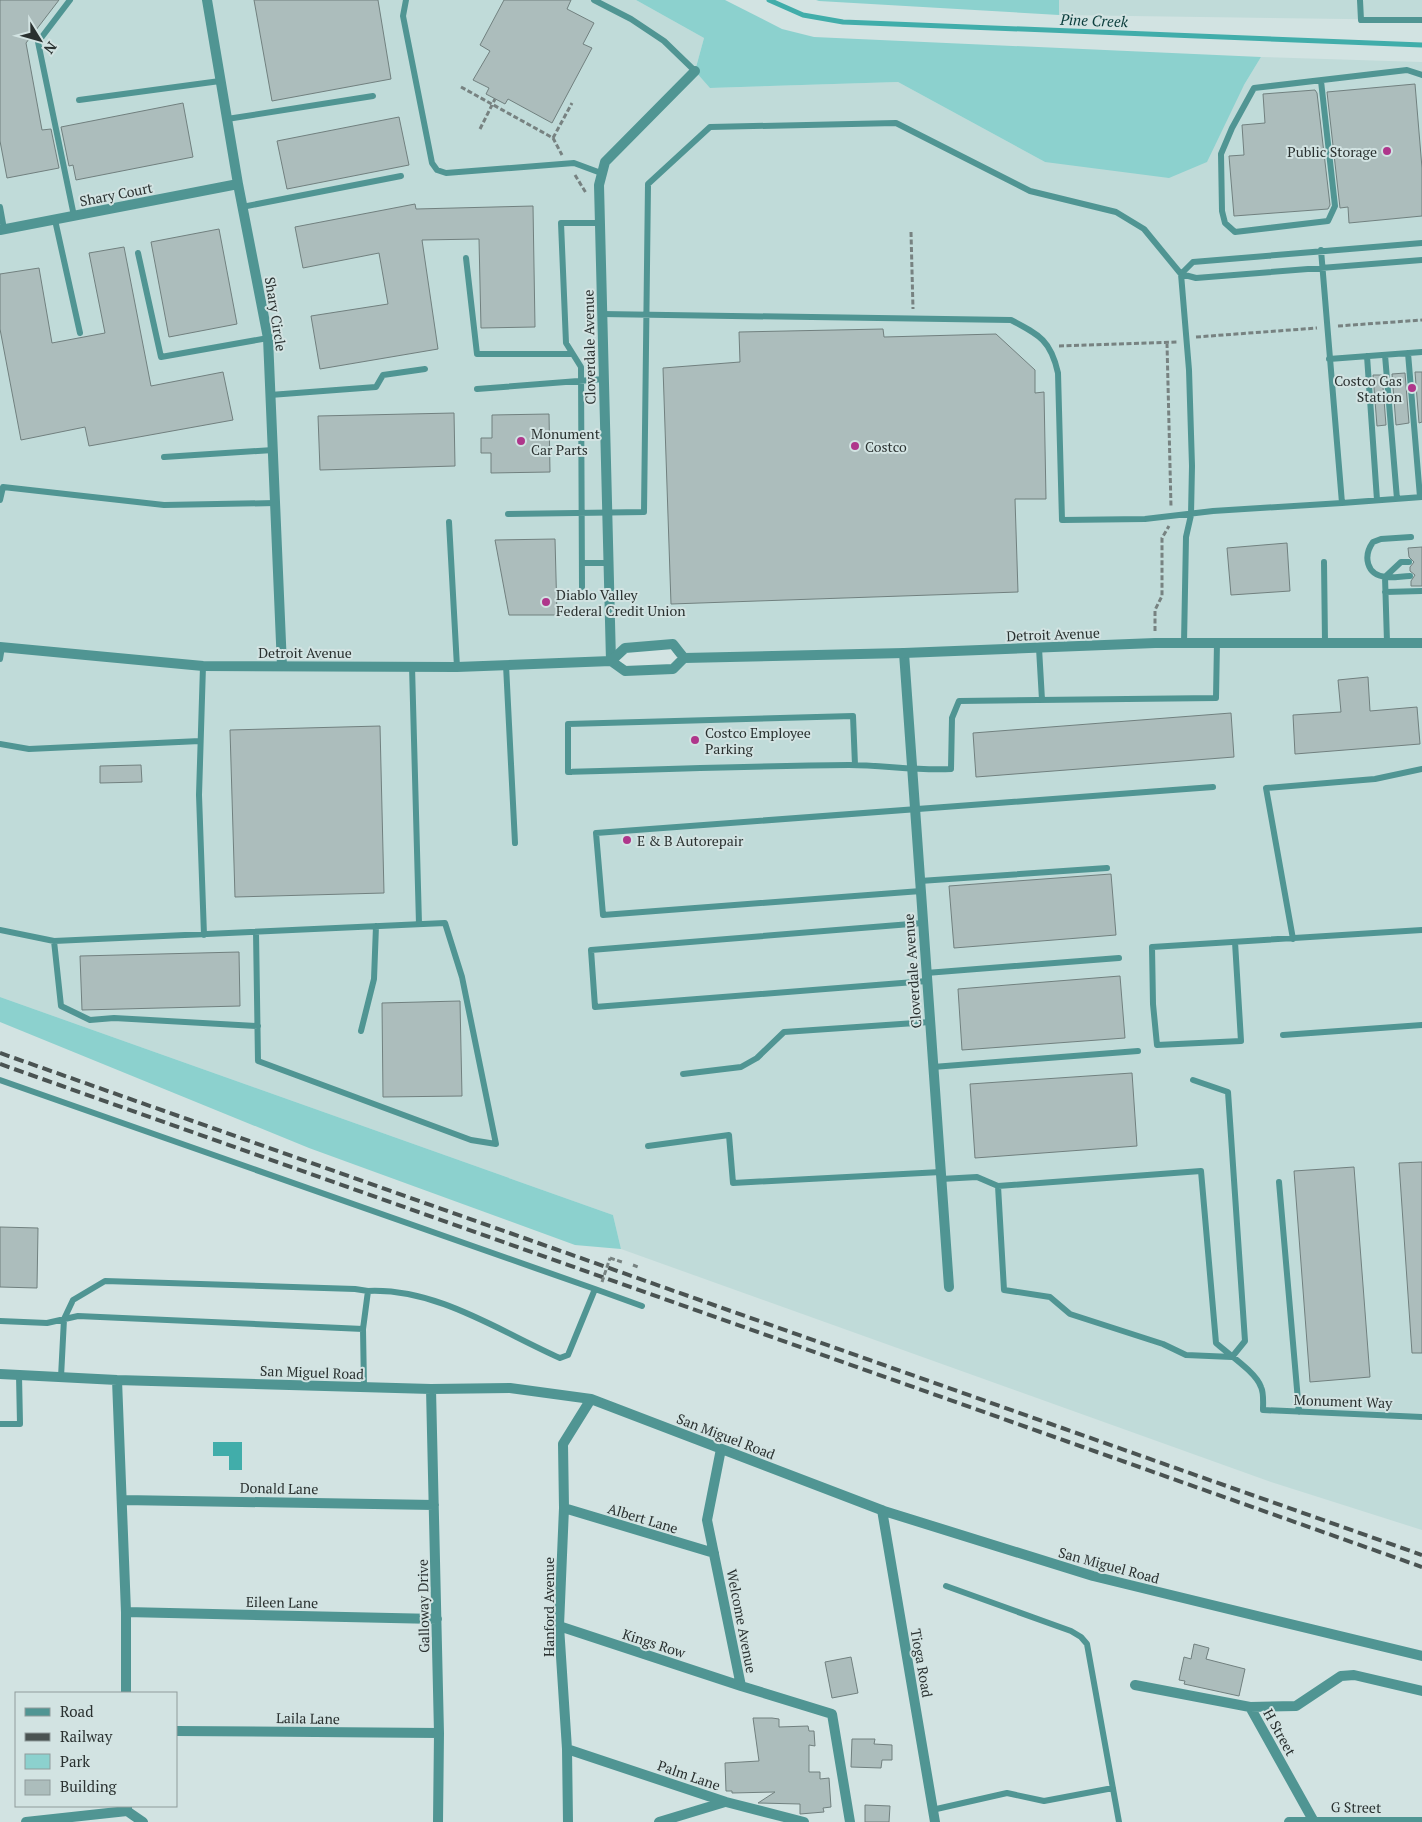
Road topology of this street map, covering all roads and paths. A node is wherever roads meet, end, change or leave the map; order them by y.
1 (70, 0) edge
2 (207, 0) edge
3 (406, 0) edge
4 (594, 0) edge
5 (1360, 0) edge
6 (1422, 20) edge
7 (695, 71) joint
8 (1422, 75) edge
9 (220, 81) junction
10 (1321, 81) junction
11 (460, 87) dead end
12 (373, 96) dead end
13 (495, 99) dead end
14 (79, 100) dead end
15 (572, 103) dead end
16 (492, 105) junction
17 (227, 119) junction
18 (480, 129) dead end
19 (553, 138) junction
20 (568, 164) junction
21 (601, 173) junction
22 (401, 176) dead end
23 (238, 184) junction
24 (588, 200) dead end
25 (0, 207) edge
26 (242, 207) junction
27 (74, 216) junction
28 (55, 220) junction
29 (600, 223) junction
30 (2, 230) edge
31 (911, 232) dead end
32 (1422, 243) edge
33 (1321, 250) junction
34 (138, 253) dead end
35 (466, 258) dead end
36 (1422, 260) edge
37 (1322, 267) junction
38 (1181, 274) junction
39 (602, 314) junction
40 (648, 315) junction
41 (913, 319) junction
42 (1422, 320) edge
43 (1326, 327) junction
44 (80, 333) dead end
45 (268, 338) junction
46 (1186, 340) junction
47 (1167, 343) junction
48 (1048, 346) junction
49 (1422, 352) edge
50 (1408, 353) junction
51 (572, 354) junction
52 (1385, 355) junction
53 (1367, 356) junction
54 (1329, 359) junction
55 (425, 368) dead end
56 (604, 379) junction
57 (581, 381) junction
58 (477, 389) dead end
59 (270, 395) junction
60 (273, 450) junction
61 (164, 457) dead end
62 (1421, 497) edge
63 (1397, 499) junction
64 (0, 500) edge
65 (1377, 500) junction
66 (275, 503) junction
67 (1342, 503) junction
68 (582, 512) junction
69 (607, 512) junction
70 (508, 514) dead end
71 (1191, 515) junction
72 (1170, 517) junction
73 (448, 522) dead end
74 (1410, 537) dead end
75 (1324, 562) dead end
76 (1409, 562) dead end
77 (608, 563) junction
78 (583, 564) junction
79 (1410, 576) dead end
80 (1385, 577) junction
81 (582, 587) dead end
82 (1422, 591) edge
83 (1385, 592) junction
84 (1217, 642) junction
85 (1325, 642) junction
86 (1387, 642) junction
87 (1155, 643) junction
88 (1184, 643) junction
89 (1422, 643) edge
90 (1, 647) edge
91 (1039, 648) junction
92 (904, 653) junction
93 (684, 658) junction
94 (0, 659) edge
95 (611, 660) junction
96 (506, 665) junction
97 (203, 666) junction
98 (282, 666) junction
99 (412, 666) junction
100 (457, 666) junction
101 (1042, 700) junction
102 (200, 741) junction
103 (0, 744) edge
104 (855, 765) junction
105 (912, 767) junction
106 (1422, 769) edge
107 (1213, 787) dead end
108 (915, 809) junction
109 (515, 843) dead end
110 (1107, 868) dead end
111 (920, 886) junction
112 (923, 923) junction
113 (419, 924) junction
114 (376, 926) junction
115 (0, 930) edge
116 (1422, 930) edge
117 (256, 932) junction
118 (204, 935) junction
119 (1293, 939) junction
120 (54, 941) junction
121 (1235, 942) junction
122 (1119, 958) dead end
123 (927, 977) junction
124 (930, 1022) junction
125 (1422, 1025) edge
126 (258, 1026) junction
127 (362, 1031) dead end
128 (1283, 1035) dead end
129 (1138, 1051) dead end
130 (933, 1067) junction
131 (683, 1074) dead end
132 (0, 1080) edge
133 (1193, 1080) dead end
134 (648, 1146) dead end
135 (941, 1176) junction
136 (1279, 1182) dead end
137 (998, 1186) junction
138 (622, 1262) dead end
139 (633, 1265) dead end
140 (638, 1268) dead end
141 (602, 1282) dead end
142 (949, 1287) dead end
143 (595, 1289) junction
144 (368, 1291) junction
145 (642, 1306) dead end
146 (64, 1320) junction
147 (0, 1321) edge
148 (364, 1330) junction
149 (1232, 1357) junction
150 (0, 1374) edge
151 (19, 1375) junction
152 (61, 1377) junction
153 (117, 1380) junction
154 (364, 1387) junction
155 (431, 1389) junction
156 (591, 1399) junction
157 (1299, 1412) junction
158 (1422, 1417) edge
159 (0, 1424) edge
160 (721, 1449) junction
161 (123, 1500) junction
162 (434, 1504) junction
163 (564, 1508) junction
164 (882, 1510) junction
165 (714, 1553) junction
166 (946, 1586) dead end
167 (126, 1612) junction
168 (437, 1619) junction
169 (560, 1626) junction
170 (1422, 1656) edge
171 (1135, 1685) dead end
172 (741, 1686) junction
173 (1422, 1691) edge
174 (126, 1692) edge
175 (1250, 1707) junction
176 (178, 1731) edge
177 (439, 1733) junction
178 (567, 1749) junction
179 (1113, 1788) junction
180 (726, 1802) junction
181 (127, 1808) edge
182 (932, 1810) junction
183 (1314, 1820) junction
184 (57, 1821) edge
185 (26, 1822) edge
186 (144, 1822) edge
187 (438, 1822) edge
188 (568, 1822) edge
189 (659, 1822) edge
190 (804, 1822) edge
191 (850, 1822) edge
192 (935, 1822) edge
193 (1119, 1822) edge
194 (1289, 1822) edge
195 (1422, 1822) edge

1 - 27 lane
2 - 9 street, Shary Circle
3 - 20 lane
4 - 7 lane
5 - 6 lane
7 - 21 street, Cloverdale Avenue
8 - 10 lane
9 - 14 lane
9 - 17 street, Shary Circle
10 - 10 lane
11 - 16 path
12 - 17 lane
13 - 16 path
15 - 19 path
16 - 18 path
16 - 19 path
17 - 23 street, Shary Circle
19 - 20 path
20 - 21 lane
20 - 24 path
21 - 29 street, Cloverdale Avenue
22 - 26 lane
23 - 26 street, Shary Circle
23 - 27 street, Shary Court
25 - 30 lane
26 - 45 street, Shary Circle
27 - 28 street, Shary Court
28 - 30 street, Shary Court
28 - 44 lane
29 - 39 street, Cloverdale Avenue
29 - 51 lane
31 - 41 path
32 - 33 lane
33 - 37 lane
33 - 38 lane
34 - 45 lane
35 - 51 lane
36 - 37 lane
37 - 38 lane
37 - 43 lane
38 - 40 lane
38 - 46 lane
39 - 40 lane
39 - 56 street, Cloverdale Avenue
40 - 41 lane
40 - 69 lane
41 - 48 lane
42 - 43 path
43 - 46 path
43 - 54 lane
45 - 59 street, Shary Circle
46 - 47 path
46 - 71 lane
47 - 48 path
47 - 72 path
48 - 72 lane
49 - 50 lane
50 - 52 lane
50 - 62 lane
51 - 57 lane
52 - 53 lane
52 - 63 lane
53 - 54 lane
53 - 65 lane
54 - 67 lane
55 - 59 lane
56 - 57 lane
56 - 69 street, Cloverdale Avenue
57 - 58 lane
57 - 68 lane
59 - 60 street, Shary Circle
60 - 61 lane
60 - 66 street, Shary Circle
62 - 63 lane
63 - 65 lane
64 - 66 lane
65 - 67 lane
66 - 98 street, Shary Circle
67 - 71 lane
68 - 69 lane
68 - 70 lane
68 - 78 lane
69 - 77 street, Cloverdale Avenue
71 - 72 lane
71 - 88 lane
72 - 87 path
73 - 100 lane
74 - 80 lane
75 - 85 lane
76 - 80 lane
77 - 78 lane
77 - 95 street, Cloverdale Avenue
78 - 81 lane
79 - 80 lane
80 - 83 lane
82 - 83 lane
83 - 86 lane
84 - 85 street, Detroit Avenue
84 - 88 street, Detroit Avenue
84 - 101 lane
85 - 86 street, Detroit Avenue
86 - 89 street, Detroit Avenue
87 - 88 street, Detroit Avenue
87 - 91 street, Detroit Avenue
90 - 94 lane
90 - 97 street, Detroit Avenue
91 - 92 street, Detroit Avenue
91 - 101 lane
92 - 93 street, Detroit Avenue
92 - 105 street, Cloverdale Avenue
93 - 95 street, Detroit Avenue
93 - 95 street, Detroit Avenue
95 - 96 street, Detroit Avenue
96 - 100 street, Detroit Avenue
96 - 109 lane
97 - 98 street, Detroit Avenue
97 - 102 lane
98 - 99 street, Detroit Avenue
99 - 100 street, Detroit Avenue
99 - 113 lane
101 - 105 lane
102 - 103 lane
102 - 118 lane
104 - 104 lane
104 - 105 lane
105 - 108 street, Cloverdale Avenue
106 - 119 lane
107 - 108 lane
108 - 111 street, Cloverdale Avenue
108 - 111 lane
110 - 111 lane
111 - 112 street, Cloverdale Avenue
112 - 123 street, Cloverdale Avenue
112 - 123 lane
113 - 114 lane
113 - 126 lane
114 - 117 lane
114 - 127 lane
115 - 120 lane
116 - 119 lane
117 - 118 lane
117 - 126 lane
118 - 120 lane
119 - 121 lane
120 - 126 lane
121 - 121 lane
122 - 123 lane
123 - 124 street, Cloverdale Avenue
124 - 130 street, Cloverdale Avenue
124 - 131 lane
125 - 128 lane
129 - 130 lane
130 - 135 street, Cloverdale Avenue
132 - 143 lane
133 - 149 lane
134 - 135 lane
135 - 137 lane
135 - 142 street, Cloverdale Avenue
136 - 157 lane
137 - 149 lane
137 - 149 lane
138 - 141 path, bridge
139 - 140 path
143 - 144 lane
143 - 145 lane
144 - 146 lane
144 - 148 lane
146 - 147 lane
146 - 148 lane
146 - 152 lane
148 - 154 lane
149 - 157 lane, Monument Way
150 - 151 street, San Miguel Road
151 - 152 street, San Miguel Road
151 - 159 lane
152 - 153 street, San Miguel Road
153 - 154 street, San Miguel Road
153 - 161 street
154 - 155 street, San Miguel Road
155 - 156 street, San Miguel Road
155 - 162 street, Galloway Drive
156 - 160 street, San Miguel Road
156 - 163 street, Hanford Avenue
157 - 158 lane, Monument Way
160 - 164 street, San Miguel Road
160 - 165 street, Welcome Avenue
161 - 162 street, Donald Lane
161 - 167 street
162 - 168 street, Galloway Drive
163 - 165 street, Albert Lane
163 - 169 street, Hanford Avenue
164 - 170 street, San Miguel Road
164 - 182 street, Tioga Road
165 - 172 street, Welcome Avenue
166 - 179 lane
167 - 168 street, Eileen Lane
167 - 174 street
168 - 177 street, Galloway Drive
169 - 172 street, Kings Row
169 - 178 street, Hanford Avenue
171 - 175 street, H Street
172 - 191 street, Welcome Avenue
173 - 175 street
175 - 183 street, H Street
176 - 177 street, Laila Lane
177 - 187 street, Galloway Drive
178 - 180 street, Palm Lane
178 - 188 street, Hanford Avenue
179 - 182 lane
179 - 193 lane
180 - 189 street
180 - 190 street, Palm Lane
181 - 184 street
181 - 186 street
182 - 192 street, Tioga Road
183 - 194 street, G Street
183 - 195 street, G Street
184 - 185 street

